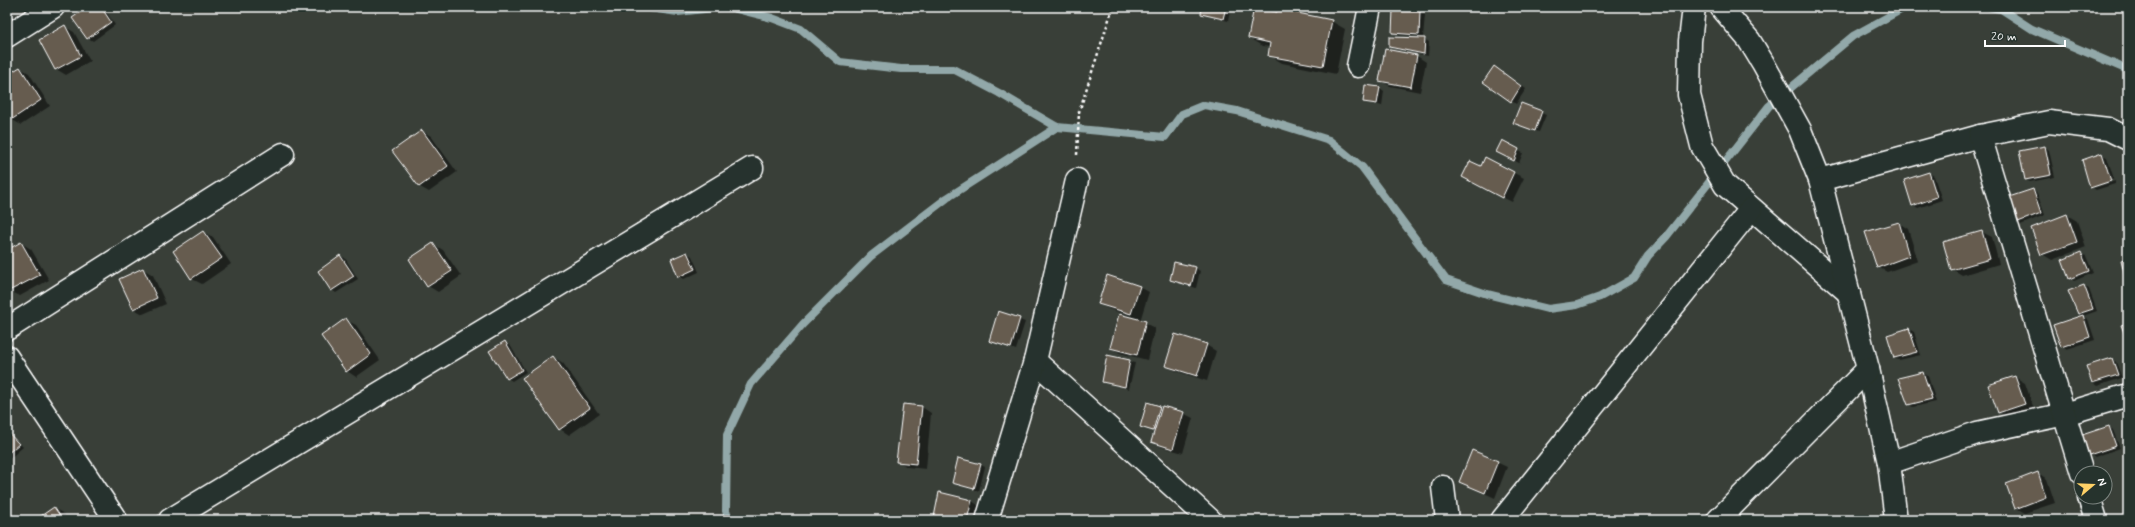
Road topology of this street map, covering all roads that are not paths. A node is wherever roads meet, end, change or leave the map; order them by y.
1 (53, 7) edge
2 (1370, 7) edge
3 (1694, 7) edge
4 (1721, 7) edge
5 (7, 36) edge
6 (1358, 66) dead end
7 (1980, 136) junction
8 (2128, 139) edge
9 (283, 154) dead end
10 (752, 168) dead end
11 (1077, 180) dead end
12 (1820, 180) junction
13 (1751, 209) junction
14 (1849, 293) junction
15 (7, 329) edge
16 (7, 357) edge
17 (1035, 361) junction
18 (1868, 369) junction
19 (2128, 395) edge
20 (2065, 414) junction
21 (1889, 463) junction
22 (2080, 465) edge
23 (1443, 486) dead end
24 (2091, 505) edge
25 (116, 520) edge
26 (170, 520) edge
27 (987, 520) edge
28 (1210, 520) edge
29 (1448, 520) edge
30 (1502, 520) edge
31 (1718, 520) edge
32 (1896, 520) edge
33 (2096, 520) edge

1 - 5 street
2 - 6 street
3 - 13 street
4 - 12 street
7 - 8 street
7 - 12 street
7 - 20 street
9 - 15 street
10 - 26 street
11 - 17 street
12 - 14 street
13 - 14 street
13 - 30 street
14 - 18 street
16 - 25 street
17 - 27 street
17 - 28 street
18 - 21 street
18 - 31 street
19 - 20 street
20 - 21 street
20 - 22 street
21 - 32 street
23 - 29 street
24 - 33 street

